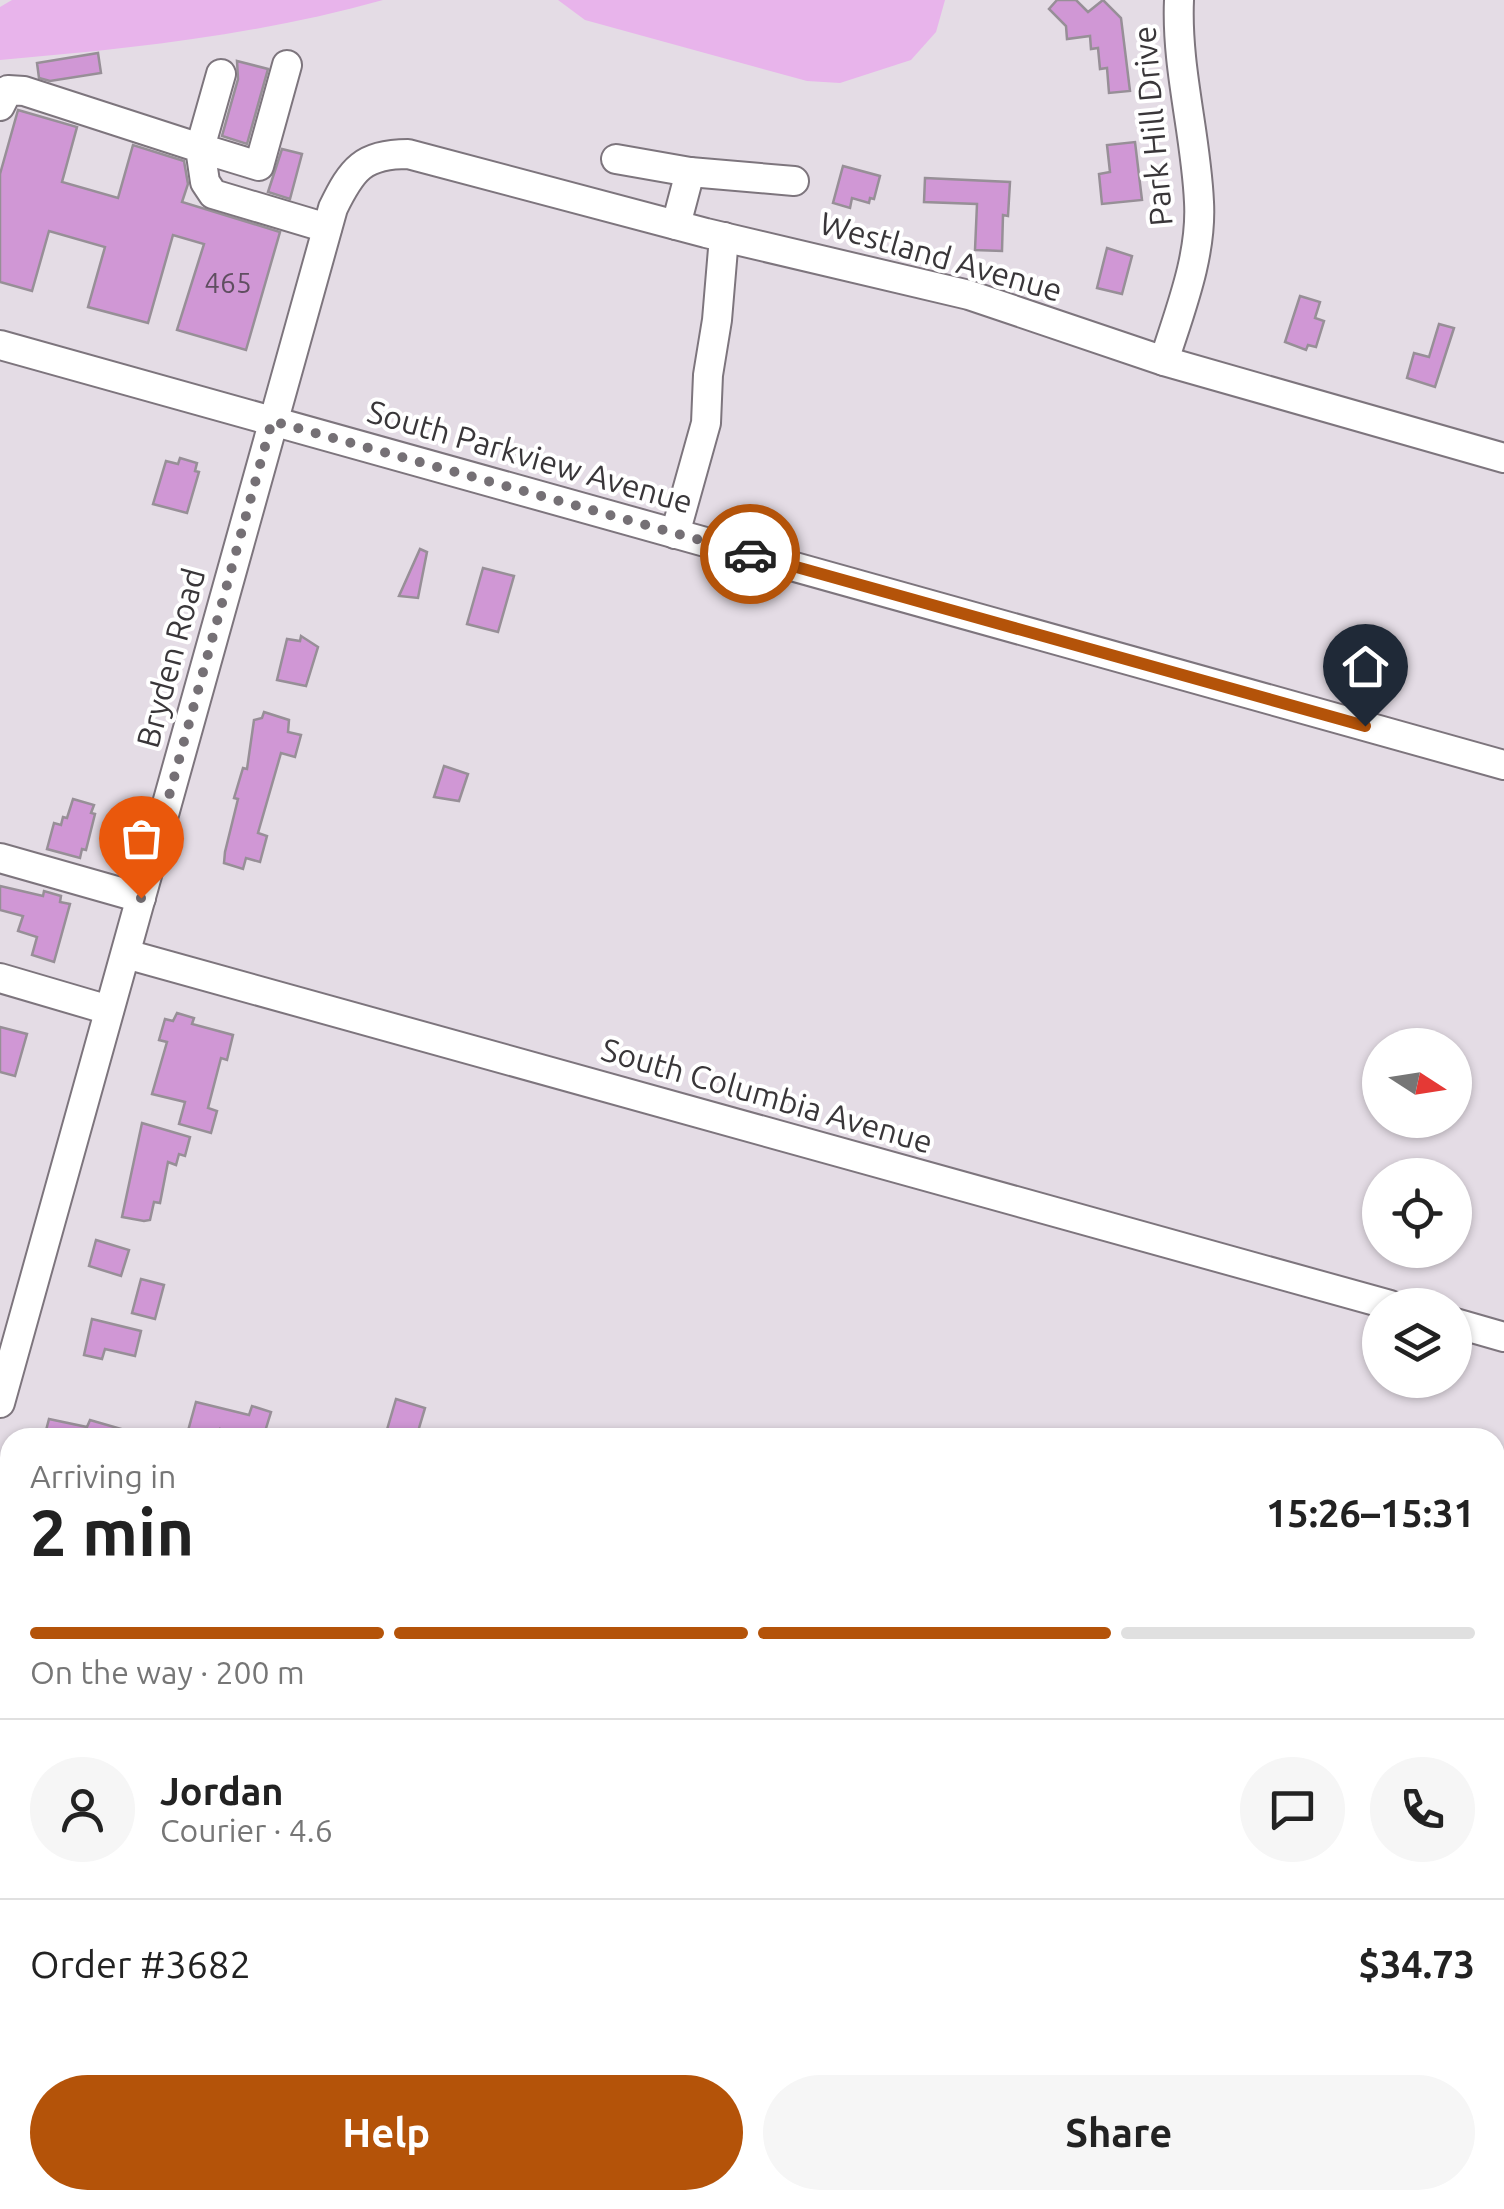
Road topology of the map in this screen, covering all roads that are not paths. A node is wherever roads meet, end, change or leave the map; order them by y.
1 (1179, 0) edge
2 (287, 65) dead end
3 (220, 74) dead end
4 (0, 106) edge
5 (200, 148) junction
6 (616, 159) dead end
7 (357, 167) joint
8 (690, 172) junction
9 (794, 181) dead end
10 (676, 225) junction
11 (327, 228) junction
12 (724, 237) junction
13 (0, 345) edge
14 (1164, 361) junction
15 (272, 421) junction
16 (1502, 449) edge
17 (675, 534) junction
18 (1504, 764) edge
19 (0, 858) edge
20 (141, 898) junction
21 (126, 954) junction
22 (0, 978) edge
23 (110, 1010) junction
24 (1362, 1297) edge
25 (1472, 1328) edge
26 (1504, 1337) edge
27 (0, 1403) edge

1 - 14 street, Park Hill Drive
2 - 5 street
3 - 5 street
4 - 5 street
5 - 11 street
6 - 8 street
7 - 10 street, Westland Avenue
7 - 11 street, Bryden Road
8 - 9 street
8 - 10 street
10 - 12 street, Westland Avenue
11 - 15 street, Bryden Road
12 - 14 street, Westland Avenue
12 - 17 street
13 - 15 street, South Parkview Avenue
14 - 16 street, Westland Avenue
15 - 17 street, South Parkview Avenue
15 - 20 street, Bryden Road
17 - 18 street, South Parkview Avenue
19 - 20 street
20 - 21 street, Bryden Road
21 - 23 street, Bryden Road
21 - 24 street, South Columbia Avenue
22 - 23 street
23 - 27 street, Bryden Road
25 - 26 street

